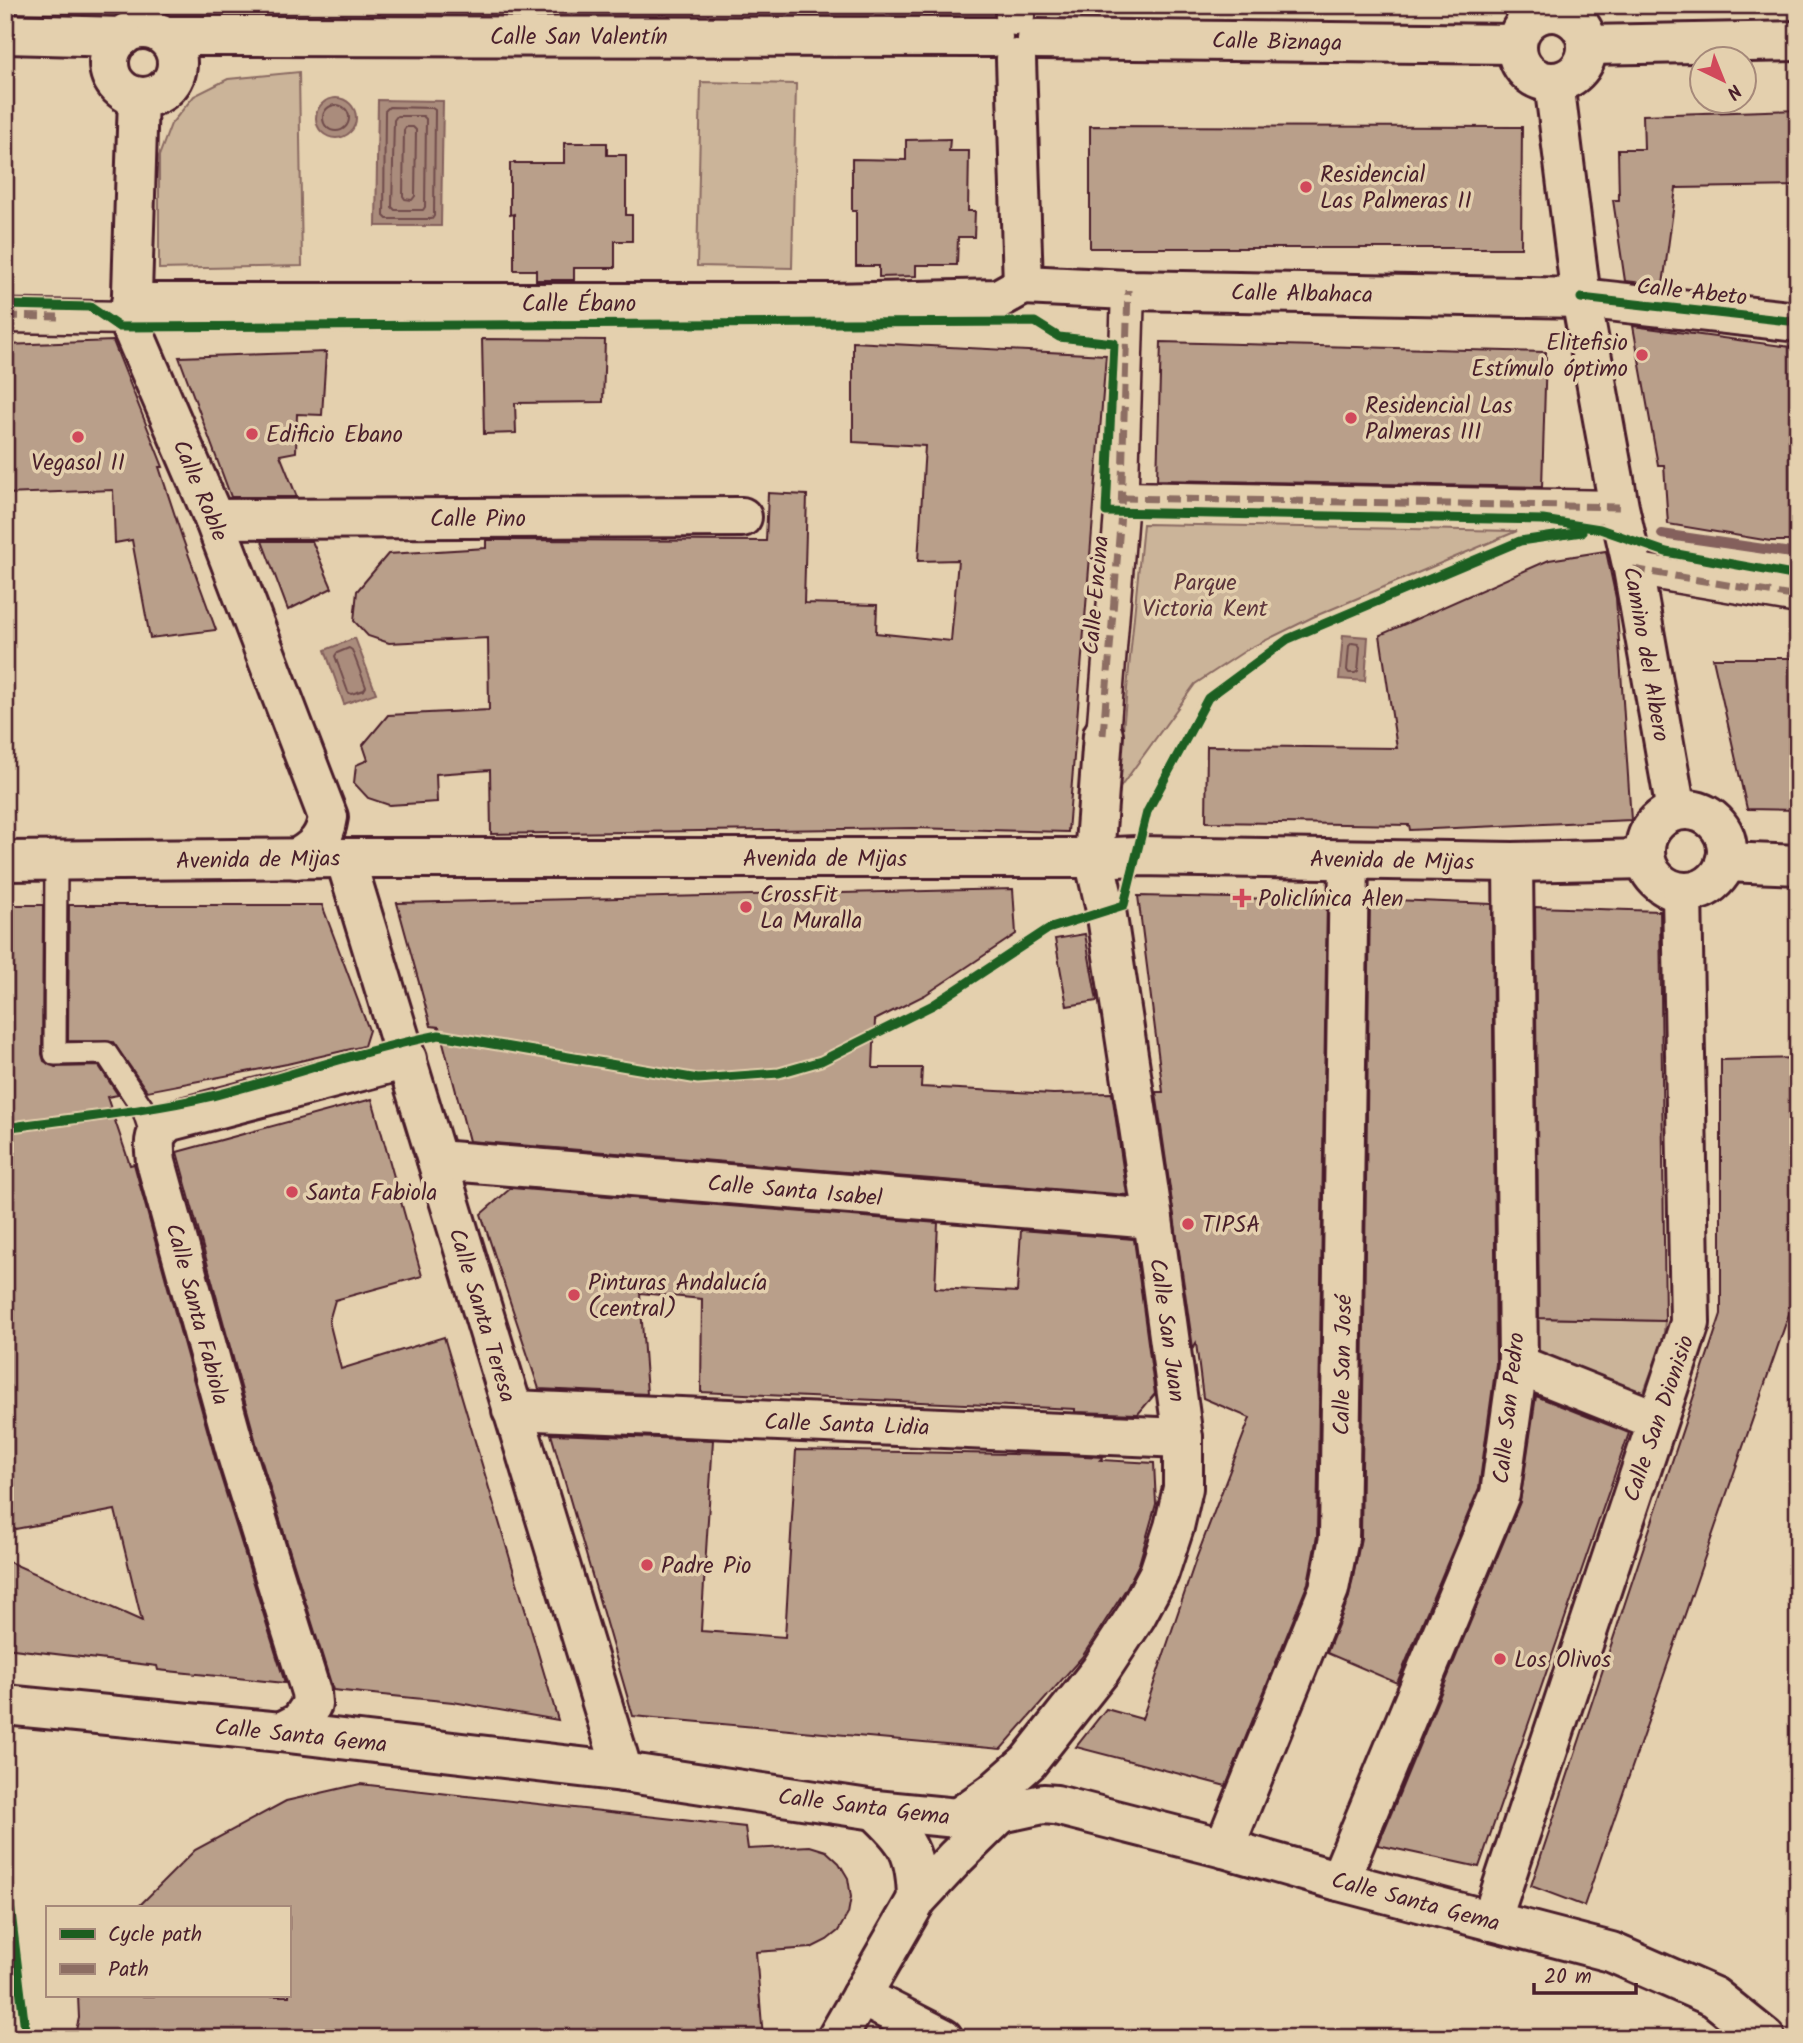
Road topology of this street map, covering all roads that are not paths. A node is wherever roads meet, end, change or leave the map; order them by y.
1 (1548, 9) edge
2 (436, 20) edge
3 (786, 21) edge
4 (144, 27) edge
5 (1015, 31) edge
6 (5, 34) edge
7 (1798, 41) edge
8 (1517, 44) junction
9 (1587, 46) junction
10 (1555, 82) junction
11 (138, 97) junction
12 (1023, 285) junction
13 (1128, 290) junction
14 (1581, 298) junction
15 (131, 310) junction
16 (5, 316) edge
17 (1798, 322) edge
18 (1122, 498) junction
19 (1619, 507) junction
20 (742, 517) dead end
21 (214, 519) junction
22 (1633, 569) junction
23 (1798, 597) edge
24 (1103, 735) joint
25 (1676, 811) junction
26 (345, 858) junction
27 (1094, 858) junction
28 (296, 859) junction
29 (1645, 859) junction
30 (1349, 860) junction
31 (5, 861) edge
32 (57, 862) junction
33 (1513, 862) junction
34 (1725, 862) junction
35 (1798, 865) edge
36 (1682, 892) junction
37 (407, 1059) junction
38 (154, 1142) junction
39 (437, 1160) junction
40 (1153, 1219) junction
41 (1518, 1366) junction
42 (512, 1410) junction
43 (1657, 1420) junction
44 (1183, 1438) junction
45 (6, 1705) edge
46 (281, 1732) junction
47 (1028, 1762) junction
48 (622, 1772) junction
49 (1043, 1804) junction
50 (875, 1810) junction
51 (1001, 1813) junction
52 (957, 1818) junction
53 (1224, 1848) junction
54 (1339, 1881) junction
55 (917, 1899) junction
56 (1491, 1921) junction
57 (861, 1996) junction
58 (837, 2038) edge
59 (943, 2038) edge
60 (1765, 2038) edge

1 - 8 street
1 - 9 street
2 - 3 street, Calle San Valentín
2 - 4 street, Calle San Valentín
3 - 5 street, Calle San Valentín
4 - 6 street, Calle San Valentín
4 - 11 street
4 - 11 street
5 - 8 street, Calle Biznaga
5 - 12 street
7 - 9 street
8 - 10 street
9 - 10 street
10 - 14 street, Camino del Albero
11 - 15 street, Calle Roble
12 - 13 street, Calle Albahaca
12 - 15 street, Calle Ébano
13 - 14 street, Calle Albahaca
13 - 18 street, Calle Encina
14 - 17 street, Calle Abeto
14 - 19 street, Camino del Albero
15 - 16 street, Calle Ébano
15 - 21 street, Calle Roble
18 - 19 street
18 - 24 street, Calle Encina
19 - 22 street, Camino del Albero
20 - 21 street, Calle Pino
21 - 28 street, Calle Roble
22 - 23 street
22 - 25 street, Camino del Albero
24 - 27 street, Calle Encina
25 - 29 street
25 - 34 street
26 - 27 street, Avenida de Mijas
26 - 28 street, Avenida de Mijas
26 - 37 street, Calle Santa Teresa
27 - 30 street, Avenida de Mijas
27 - 40 street, Calle San Juan
28 - 32 street, Avenida de Mijas
29 - 33 street, Avenida de Mijas
29 - 36 street
30 - 33 street, Avenida de Mijas
30 - 53 street, Calle San José
31 - 32 street, Avenida de Mijas
32 - 38 lane
33 - 41 street, Calle San Pedro
34 - 35 street
34 - 36 street
36 - 43 street, Calle San Dionisio
37 - 38 street
37 - 39 street, Calle Santa Teresa
38 - 46 street, Calle Santa Fabiola
39 - 40 street, Calle Santa Isabel
39 - 42 street, Calle Santa Teresa
40 - 44 street, Calle San Juan
41 - 43 street
41 - 54 street, Calle San Pedro
42 - 44 street, Calle Santa Lidia
42 - 48 street, Calle Santa Teresa
43 - 56 street, Calle San Dionisio
44 - 47 street, Calle San Juan
45 - 46 street, Calle Santa Gema
46 - 48 street, Calle Santa Gema
47 - 49 street
47 - 52 street, Calle San Juan
48 - 50 street, Calle Santa Gema
49 - 51 street, Calle Santa Gema
49 - 53 street, Calle Santa Gema
50 - 52 street, Calle Santa Gema
50 - 55 street
51 - 52 street, Calle Santa Gema
51 - 55 street
53 - 54 street, Calle Santa Gema
54 - 56 street, Calle Santa Gema
55 - 57 street
56 - 60 street, Calle Santa Gema
57 - 58 street
57 - 59 street

